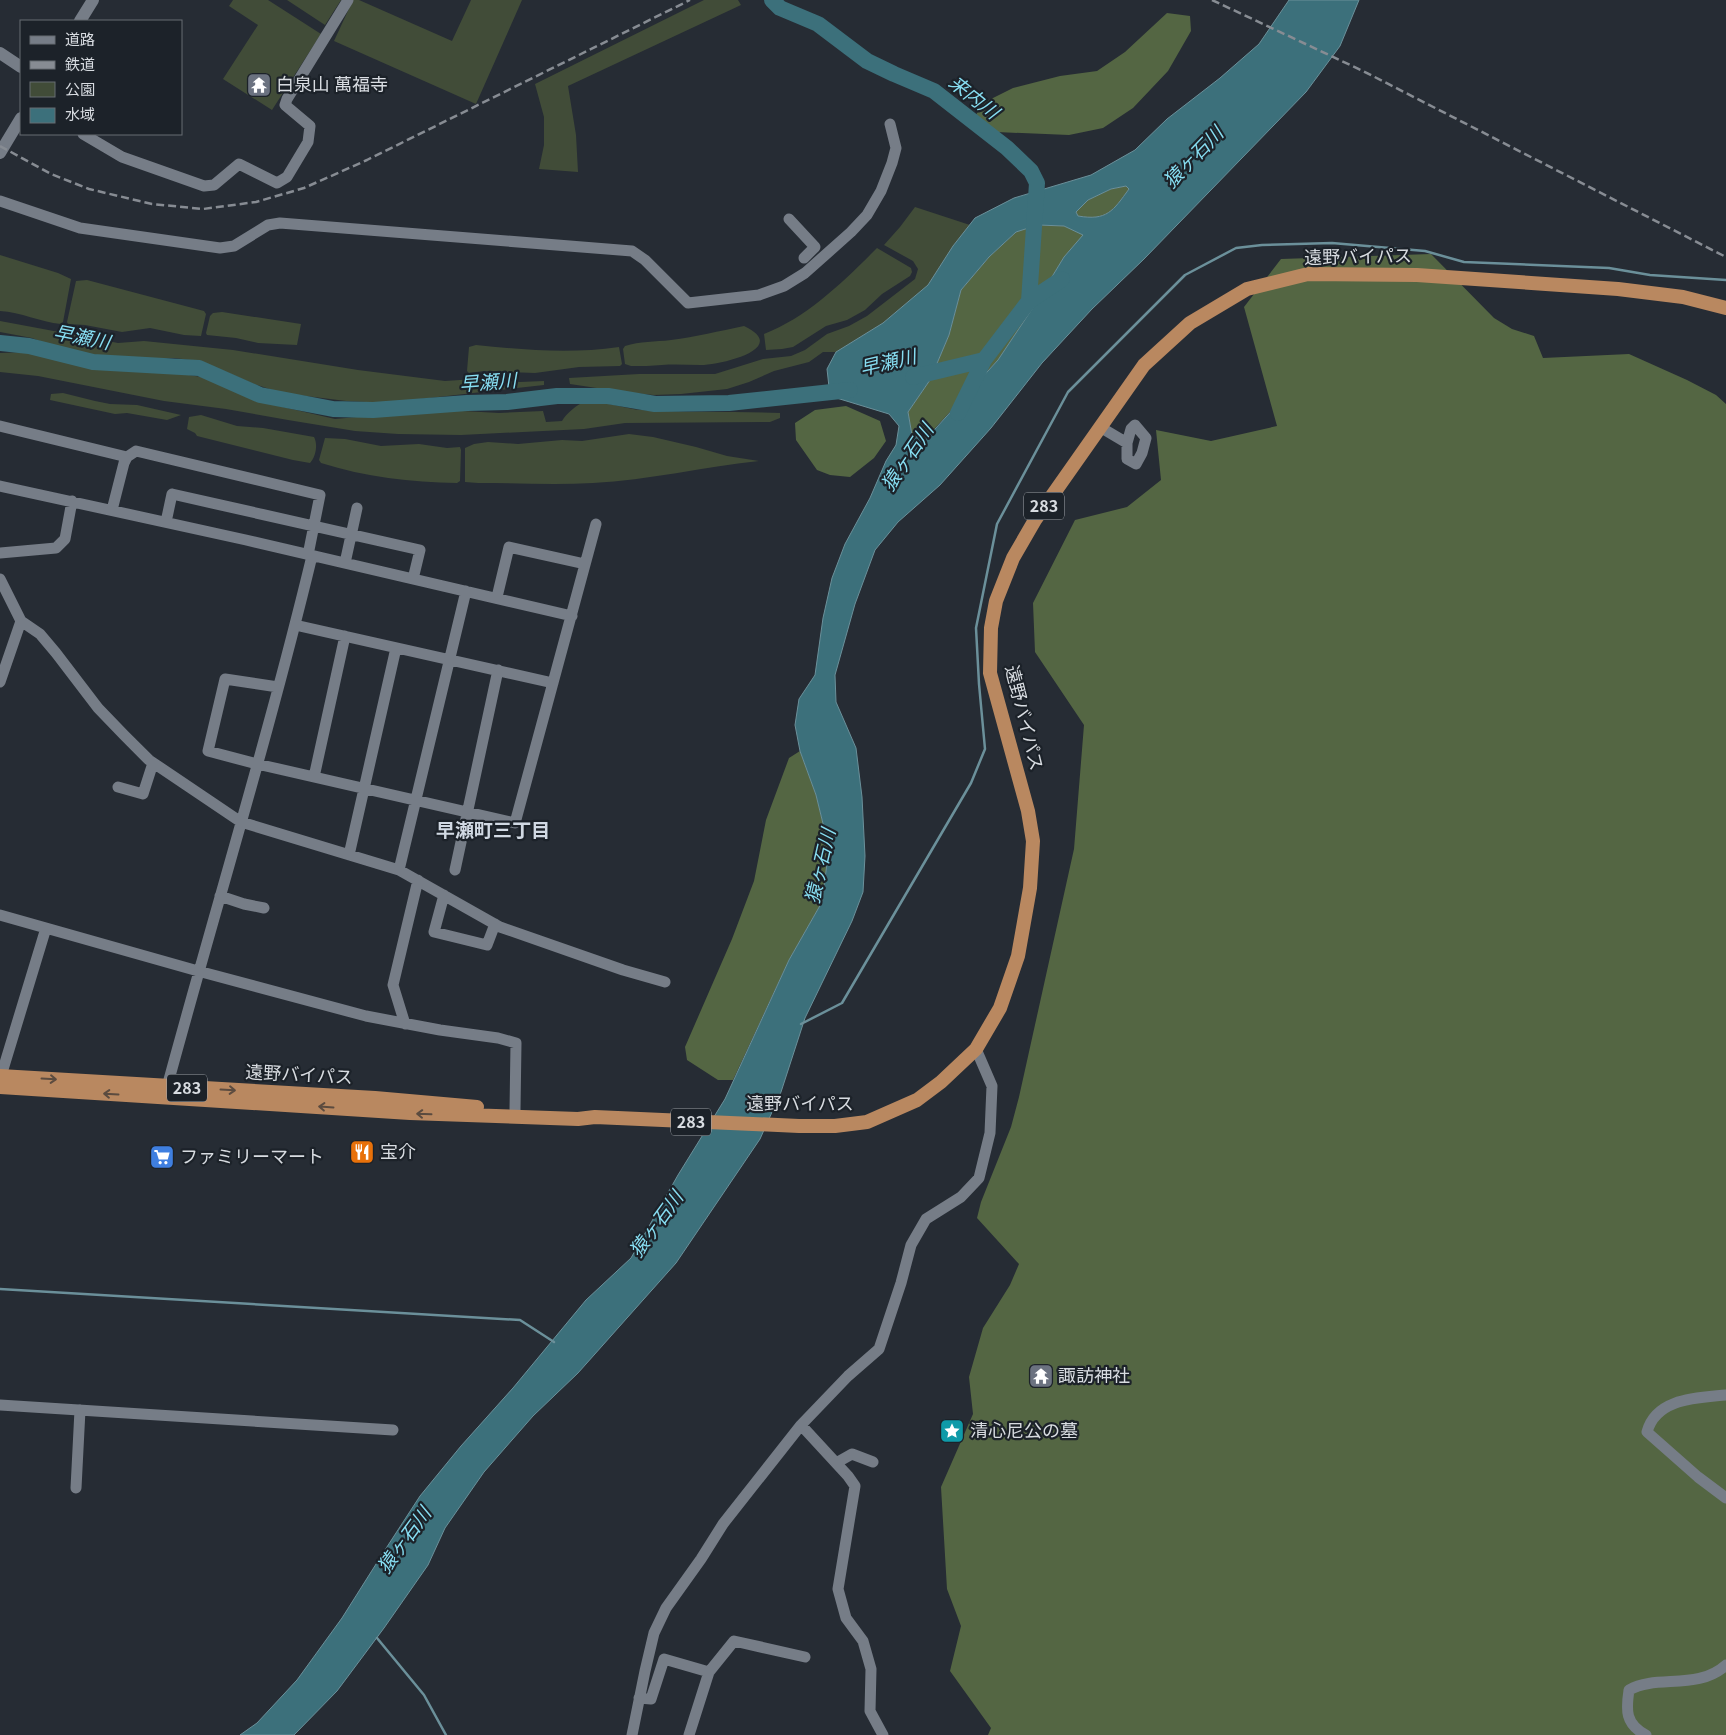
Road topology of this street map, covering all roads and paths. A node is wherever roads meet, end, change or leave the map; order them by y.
1 (93, 0) edge
2 (348, 0) edge
3 (81, 20) edge
4 (0, 53) edge
5 (20, 66) edge
6 (20, 120) edge
7 (890, 124) dead end
8 (85, 135) edge
9 (0, 153) edge
10 (0, 201) edge
11 (789, 219) dead end
12 (804, 258) dead end
13 (1726, 308) edge
14 (0, 426) edge
15 (1100, 427) junction
16 (1127, 443) dead end
17 (127, 457) junction
18 (0, 486) edge
19 (72, 501) junction
20 (357, 508) dead end
21 (112, 510) junction
22 (166, 522) junction
23 (596, 524) dead end
24 (314, 526) junction
25 (351, 534) junction
26 (0, 553) edge
27 (310, 555) junction
28 (345, 563) junction
29 (586, 564) junction
30 (0, 579) edge
31 (413, 579) junction
32 (466, 591) junction
33 (497, 597) junction
34 (572, 616) junction
35 (22, 621) junction
36 (295, 625) junction
37 (344, 636) junction
38 (396, 648) junction
39 (450, 660) junction
40 (2, 668) edge
41 (498, 670) junction
42 (0, 682) edge
43 (553, 683) junction
44 (278, 687) junction
45 (153, 763) junction
46 (257, 764) junction
47 (314, 777) junction
48 (118, 787) dead end
49 (364, 788) junction
50 (416, 800) junction
51 (468, 812) junction
52 (241, 822) junction
53 (349, 855) junction
54 (399, 870) junction
55 (455, 870) dead end
56 (418, 880) junction
57 (444, 895) junction
58 (220, 896) junction
59 (264, 908) dead end
60 (0, 915) edge
61 (494, 924) junction
62 (46, 928) junction
63 (198, 972) junction
64 (665, 982) dead end
65 (406, 1024) junction
66 (976, 1049) junction
67 (0, 1080) edge
68 (168, 1087) junction
69 (515, 1110) junction
70 (595, 1118) junction
71 (1726, 1395) edge
72 (0, 1405) edge
73 (80, 1410) junction
74 (801, 1425) junction
75 (393, 1430) dead end
76 (836, 1462) junction
77 (874, 1462) dead end
78 (76, 1488) dead end
79 (1726, 1498) edge
80 (805, 1656) dead end
81 (1726, 1665) edge
82 (709, 1672) junction
83 (640, 1698) junction
84 (632, 1735) edge
85 (689, 1735) edge
86 (883, 1735) edge
87 (1646, 1735) edge

1 - 3 street
2 - 8 street
4 - 5 street
6 - 9 street
7 - 10 street
11 - 12 street
13 - 15 highway, 遠野バイパス / 283
14 - 17 street
15 - 16 street
15 - 66 highway, 遠野バイパス / 283
17 - 21 street
17 - 24 street
18 - 19 street
19 - 21 street
19 - 26 street
20 - 25 street
21 - 22 street
22 - 24 street
22 - 27 street
23 - 29 street
24 - 25 street
24 - 27 street
25 - 28 street
25 - 31 street
27 - 28 street
27 - 36 street
28 - 31 street
29 - 33 street
29 - 34 street
30 - 35 street
31 - 32 street
32 - 33 street
32 - 39 street
33 - 34 street
34 - 43 street
35 - 40 street
35 - 45 street
36 - 37 street
36 - 44 street
37 - 38 street
37 - 47 street
38 - 39 street
38 - 49 street
39 - 41 street
39 - 50 street
40 - 42 street
41 - 43 street
41 - 51 street
43 - 51 street
44 - 46 street
44 - 46 street
45 - 48 street
45 - 52 street
46 - 47 street
46 - 52 street
47 - 49 street
49 - 50 street
49 - 53 street
50 - 51 street
50 - 54 street
51 - 55 street
52 - 53 street
52 - 58 street
53 - 54 street
54 - 56 street
56 - 57 street
56 - 65 street
57 - 61 street
57 - 61 street
58 - 59 street
58 - 63 street
60 - 62 street
61 - 64 street
62 - 63 street
62 - 67 street
63 - 65 street
63 - 68 street
65 - 69 street
66 - 70 highway, 遠野バイパス / 283
66 - 74 street
67 -> 68 highway, 遠野バイパス / 283
70 -> 67 highway, 遠野バイパス / 283
68 -> 69 highway, 遠野バイパス / 283
69 - 70 highway, 遠野バイパス / 283
71 - 79 street
72 - 73 street
73 - 75 street
73 - 78 street
74 - 76 street
74 - 83 street
76 - 77 street
76 - 86 street
80 - 82 street
81 - 87 street
82 - 83 street
82 - 85 street
83 - 84 street

